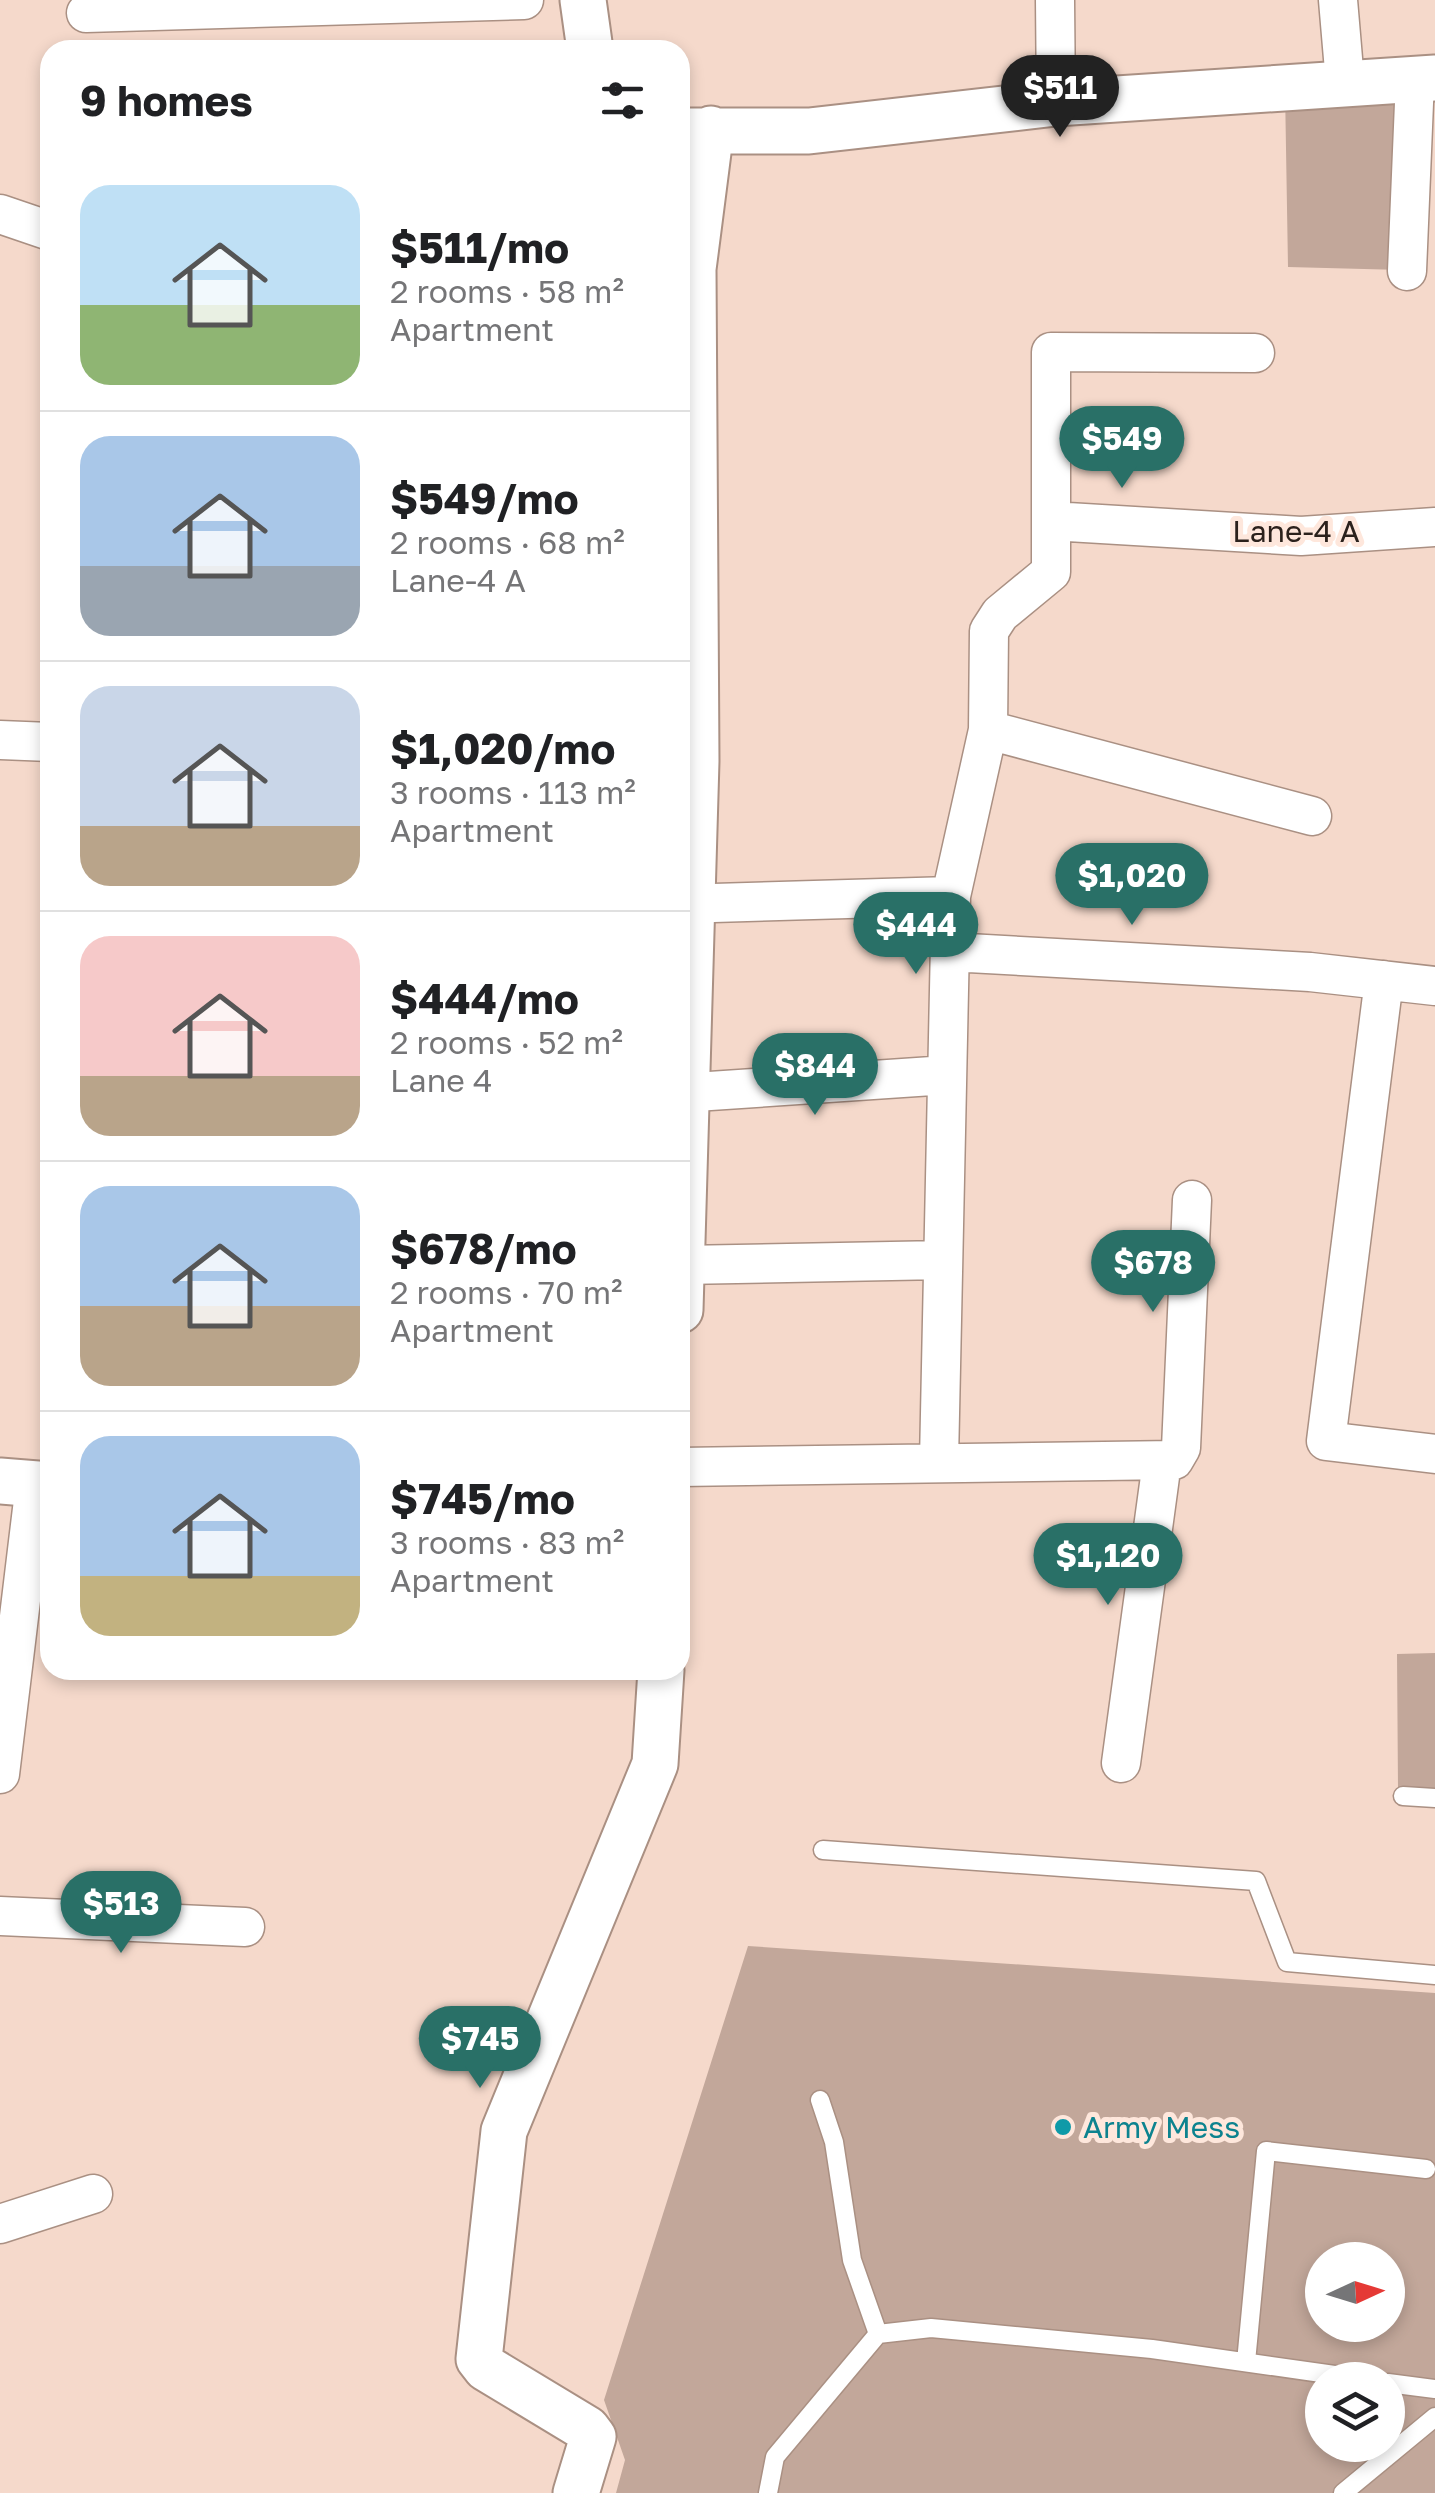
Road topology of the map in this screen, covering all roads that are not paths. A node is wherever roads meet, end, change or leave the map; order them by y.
1 (524, 0) edge
2 (583, 0) edge
3 (1055, 0) edge
4 (1338, 0) edge
5 (86, 12) dead end
6 (589, 40) edge
7 (1425, 78) edge
8 (1345, 82) junction
9 (1056, 103) junction
10 (695, 130) edge
11 (0, 214) edge
12 (690, 218) edge
13 (40, 228) edge
14 (1407, 272) dead end
15 (1255, 353) dead end
16 (1051, 521) junction
17 (1435, 527) edge
18 (988, 730) junction
19 (0, 740) edge
20 (40, 742) edge
21 (1312, 816) dead end
22 (951, 896) junction
23 (690, 904) edge
24 (950, 952) junction
25 (1384, 980) junction
26 (1435, 986) edge
27 (947, 1075) junction
28 (690, 1093) edge
29 (1192, 1200) dead end
30 (943, 1260) junction
31 (690, 1266) edge
32 (1435, 1454) edge
33 (939, 1461) junction
34 (1162, 1462) junction
35 (690, 1467) edge
36 (28, 1483) edge
37 (660, 1680) edge
38 (1121, 1764) dead end
39 (0, 1774) edge
40 (1403, 1796) dead end
41 (1435, 1798) edge
42 (823, 1850) dead end
43 (0, 1916) edge
44 (245, 1927) dead end
45 (1435, 1975) edge
46 (820, 2100) dead end
47 (1426, 2169) dead end
48 (93, 2194) dead end
49 (0, 2224) edge
50 (878, 2334) junction
51 (1246, 2362) junction
52 (1305, 2371) edge
53 (1405, 2385) edge
54 (1435, 2390) edge
55 (1435, 2417) edge
56 (576, 2493) edge
57 (768, 2493) edge
58 (1344, 2493) edge

1 - 5 street
2 - 6 street
3 - 9 street
4 - 8 street
7 - 8 street
7 - 14 street
8 - 9 street
9 - 10 street
10 - 12 street
11 - 13 street
15 - 16 street
16 - 17 street, Lane-4 A
16 - 18 street
18 - 21 street
18 - 22 street
19 - 20 street
22 - 23 street
22 - 24 street
24 - 25 street
24 - 27 street
25 - 26 street
25 - 32 street
27 - 28 street
27 - 30 street
29 - 34 street
30 - 31 street
30 - 33 street
33 - 34 street
33 - 35 street
34 - 38 street
36 - 39 street
37 - 56 street
40 - 41 lane
42 - 45 lane
43 - 44 street
46 - 50 lane
47 - 51 lane
48 - 49 street
50 - 51 lane
50 - 57 lane
51 - 52 lane
53 - 54 lane
55 - 58 lane

